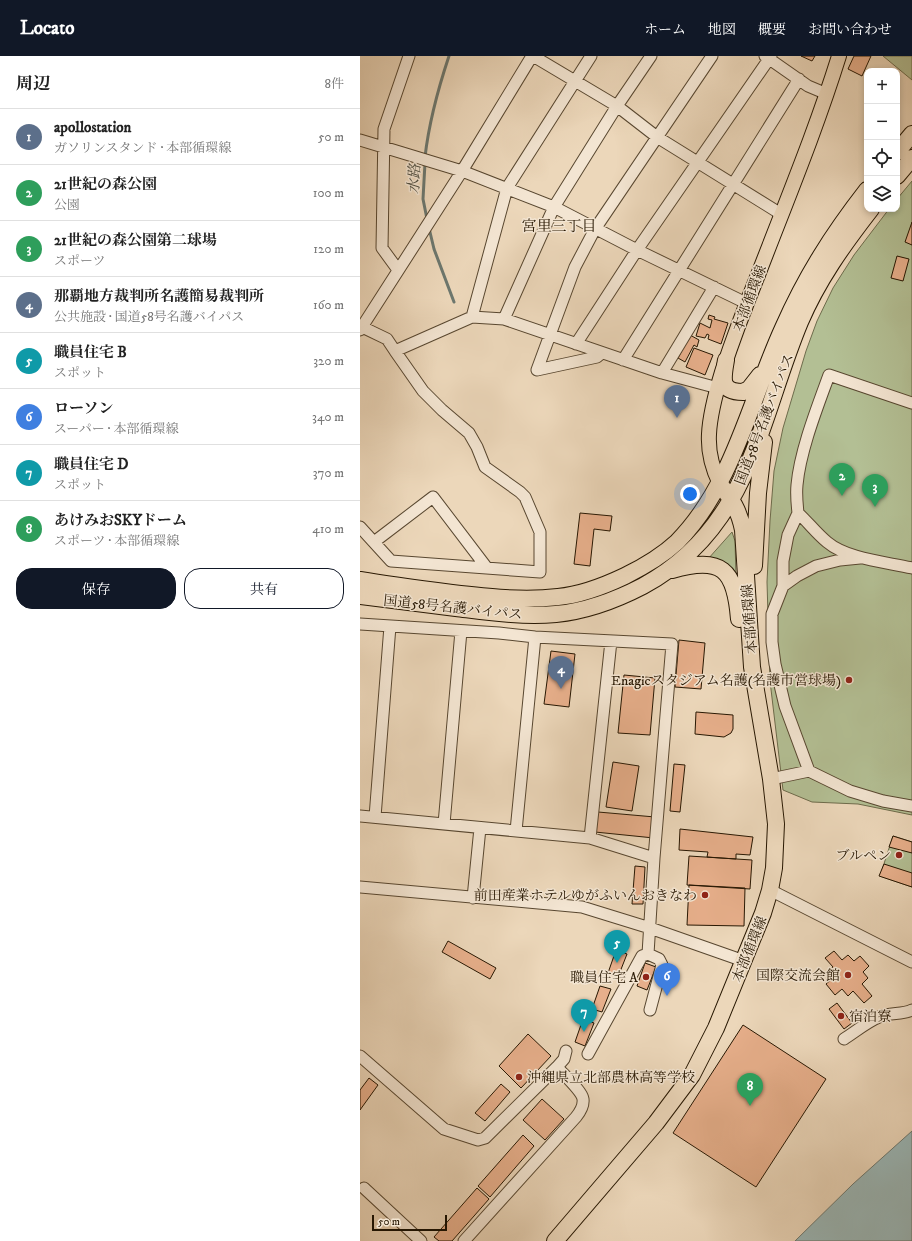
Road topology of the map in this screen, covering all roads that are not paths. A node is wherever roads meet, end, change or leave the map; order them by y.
1 (409, 56) edge
2 (533, 56) edge
3 (591, 56) edge
4 (651, 56) edge
5 (712, 56) edge
6 (839, 56) edge
7 (769, 57) edge
8 (799, 79) junction
9 (576, 80) junction
10 (828, 94) junction
11 (617, 106) junction
12 (912, 134) edge
13 (657, 137) junction
14 (360, 140) edge
15 (384, 148) junction
16 (900, 148) edge
17 (912, 158) edge
18 (698, 163) junction
19 (462, 171) junction
20 (900, 172) edge
21 (733, 184) junction
22 (507, 188) junction
23 (864, 194) edge
24 (554, 207) junction
25 (869, 212) edge
26 (781, 214) junction
27 (595, 229) junction
28 (637, 250) junction
29 (398, 270) junction
30 (679, 270) junction
31 (714, 288) junction
32 (746, 303) junction
33 (472, 317) junction
34 (504, 319) junction
35 (361, 328) edge
36 (550, 335) junction
37 (576, 344) junction
38 (395, 351) junction
39 (602, 353) junction
40 (623, 360) junction
41 (726, 360) junction
42 (768, 362) junction
43 (662, 373) junction
44 (718, 388) junction
45 (912, 403) edge
46 (766, 418) junction
47 (720, 484) junction
48 (732, 499) junction
49 (798, 513) junction
50 (360, 528) edge
51 (374, 542) junction
52 (865, 558) junction
53 (487, 568) junction
54 (912, 568) edge
55 (667, 572) junction
56 (360, 580) edge
57 (783, 586) junction
58 (360, 596) edge
59 (748, 605) junction
60 (501, 614) junction
61 (360, 624) edge
62 (390, 626) junction
63 (461, 631) junction
64 (499, 633) junction
65 (535, 637) junction
66 (611, 641) junction
67 (752, 668) junction
68 (809, 771) junction
69 (771, 779) junction
70 (912, 806) edge
71 (360, 816) edge
72 (375, 818) junction
73 (444, 824) junction
74 (480, 828) junction
75 (516, 831) junction
76 (590, 838) junction
77 (654, 858) junction
78 (360, 887) edge
79 (770, 890) junction
80 (473, 898) junction
81 (650, 928) junction
82 (648, 954) junction
83 (744, 961) junction
84 (912, 962) edge
85 (650, 1010) dead end
86 (912, 1010) edge
87 (844, 1039) dead end
88 (566, 1051) dead end
89 (588, 1054) dead end
90 (360, 1056) edge
91 (557, 1067) junction
92 (364, 1188) dead end
93 (420, 1241) edge
94 (464, 1241) edge
95 (554, 1241) edge

1 - 15 street
2 - 9 street
2 - 19 street
3 - 9 street
4 - 11 street
5 - 13 street
6 - 10 main road, 本部循環線
7 - 8 street
7 - 18 street
8 - 10 street
8 - 21 street
9 - 11 street
9 - 22 street
10 - 26 main road, 本部循環線
11 - 13 street
11 - 24 street
12 - 16 highway
13 - 18 street
13 - 27 street
14 - 15 street
15 - 19 street
15 - 29 street
17 - 20 highway
18 - 21 street
18 - 28 street
19 - 22 street
19 - 29 street
21 - 26 street
21 - 30 street
22 - 24 street
22 - 33 street
23 - 42 highway, 国道58号名護バイパス
24 - 27 street
24 - 34 street
25 - 46 highway, 国道58号名護バイパス
26 - 32 main road, 本部循環線
27 - 28 street
27 - 36 street
28 - 30 street
28 - 37 street
29 - 35 street
30 - 31 street
30 - 40 street
31 - 32 street
31 - 43 street
32 - 41 main road, 本部循環線
33 - 34 street
33 - 38 street
34 - 36 street
35 - 38 street
36 - 37 street
36 - 39 street
37 - 39 street
38 - 53 street
39 - 40 street
40 - 43 street
41 - 42 highway
41 - 44 main road, 本部循環線
42 - 47 highway, 国道58号名護バイパス
43 - 44 street
44 - 47 main road, 本部循環線
45 - 49 street
46 - 48 highway, 国道58号名護バイパス
46 - 59 highway
47 - 48 highway, 本部循環線
47 - 56 highway, 国道58号名護バイパス
48 - 55 highway, 国道58号名護バイパス
48 - 59 highway, 本部循環線
49 - 52 street
49 - 57 street
50 - 51 street
51 - 53 street
51 - 53 street
52 - 54 street
52 - 57 street
55 - 60 highway, 国道58号名護バイパス
55 - 67 highway
57 - 68 street
58 - 60 highway, 国道58号名護バイパス
59 - 67 highway, 本部循環線
60 - 64 street
61 - 62 street
62 - 63 street
62 - 72 street
63 - 64 street
63 - 73 street
64 - 65 street
65 - 66 street
65 - 75 street
66 - 76 street
66 - 77 street
67 - 69 highway, 本部循環線
68 - 69 street
68 - 70 street
69 - 79 highway, 本部循環線
71 - 72 street
72 - 73 street
73 - 74 street
74 - 75 street
74 - 80 street
75 - 76 street
76 - 77 street
77 - 81 street
78 - 80 street
79 - 83 highway, 本部循環線
79 - 84 street
80 - 81 street
81 - 82 street
81 - 83 street
82 - 85 street
82 - 89 street
83 - 95 highway, 本部循環線
86 - 87 street
88 - 91 street
90 - 91 street
91 - 94 street
92 - 93 street

